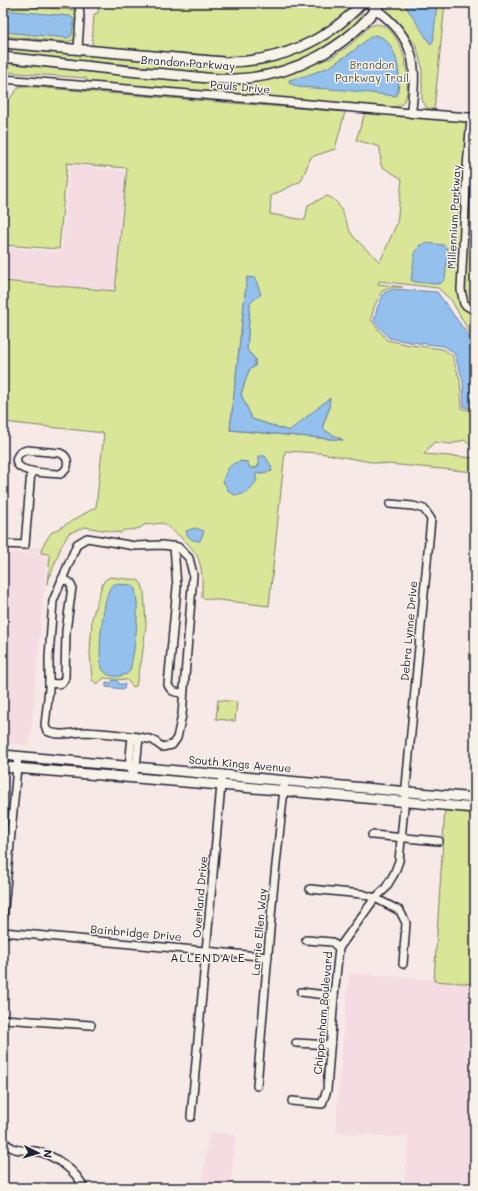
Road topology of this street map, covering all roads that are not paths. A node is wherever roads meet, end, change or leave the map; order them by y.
1 (79, 3) edge
2 (362, 3) edge
3 (368, 3) edge
4 (378, 6) edge
5 (3, 42) edge
6 (78, 49) junction
7 (3, 57) edge
8 (3, 79) edge
9 (411, 113) junction
10 (473, 118) edge
11 (475, 311) edge
12 (31, 471) junction
13 (390, 504) dead end
14 (3, 544) edge
15 (174, 546) junction
16 (62, 578) junction
17 (49, 683) junction
18 (183, 693) junction
19 (136, 736) junction
20 (3, 755) edge
21 (18, 756) junction
22 (3, 767) edge
23 (132, 767) junction
24 (16, 768) junction
25 (222, 774) junction
26 (132, 778) junction
27 (285, 780) junction
28 (221, 785) junction
29 (284, 790) junction
30 (405, 792) junction
31 (475, 798) edge
32 (404, 802) junction
33 (475, 808) edge
34 (372, 835) dead end
35 (401, 838) junction
36 (439, 841) dead end
37 (310, 888) dead end
38 (375, 898) junction
39 (3, 920) edge
40 (3, 932) edge
41 (306, 940) dead end
42 (339, 948) junction
43 (206, 950) junction
44 (268, 957) junction
45 (403, 964) dead end
46 (301, 992) dead end
47 (334, 996) junction
48 (3, 1019) edge
49 (91, 1024) dead end
50 (296, 1043) dead end
51 (330, 1045) junction
52 (257, 1086) dead end
53 (292, 1101) dead end
54 (191, 1117) dead end
55 (3, 1141) edge
56 (84, 1188) edge

1 - 6 street
2 - 6 main road, Brandon Parkway
3 - 4 street
4 - 7 main road, Brandon Parkway
4 - 9 street
5 - 6 main road, Brandon Parkway
8 - 9 street, Pauls Drive
9 - 10 street, Pauls Drive
10 - 11 street, Millennium Parkway
12 - 12 street
12 - 14 street
13 - 30 street, Debra Lynne Drive
15 - 16 street
15 - 18 street
15 - 18 street
16 - 17 street
16 - 17 street
17 - 19 street
18 - 19 street
19 - 23 street
20 - 21 main road, South Kings Avenue
21 - 23 main road, South Kings Avenue
21 - 24 street
22 - 24 main road, South Kings Avenue
23 - 25 main road, South Kings Avenue
23 - 26 street
24 - 26 main road, South Kings Avenue
24 - 39 street
25 - 27 main road, South Kings Avenue
25 - 28 street, Overland Drive
26 - 28 main road, South Kings Avenue
27 - 29 street, Larrie Ellen Way
27 - 30 main road, South Kings Avenue
28 - 29 main road, South Kings Avenue
28 - 43 street, Overland Drive
29 - 32 main road, South Kings Avenue
29 - 44 street, Larrie Ellen Way
30 - 31 main road, South Kings Avenue
30 - 32 street, Chippenham Boulevard
32 - 33 main road, South Kings Avenue
32 - 35 street, Chippenham Boulevard
34 - 35 street
35 - 36 street
35 - 38 street, Chippenham Boulevard
37 - 38 street
38 - 42 street, Chippenham Boulevard
38 - 45 street
40 - 43 street, Bainbridge Drive
41 - 42 street
42 - 47 street, Chippenham Boulevard
43 - 44 street, Bainbridge Drive
43 - 54 street, Overland Drive
44 - 52 street, Larrie Ellen Way
46 - 47 street
47 - 51 street, Chippenham Boulevard
48 - 49 street
50 - 51 street
51 - 53 street, Chippenham Boulevard
55 - 56 street

